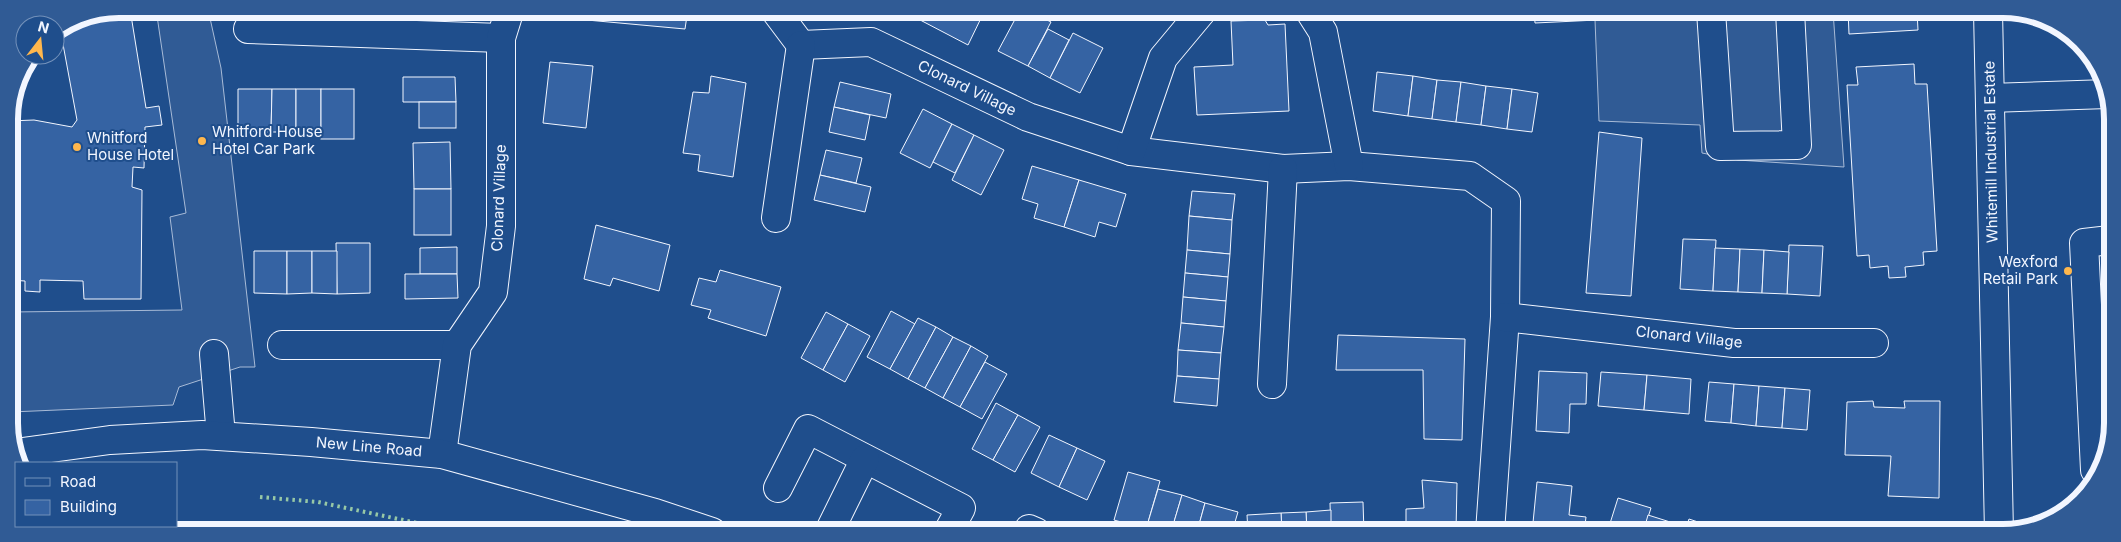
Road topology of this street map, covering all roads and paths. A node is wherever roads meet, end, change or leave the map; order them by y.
1 (507, 18) edge
2 (780, 18) edge
3 (1196, 18) edge
4 (1314, 18) edge
5 (1711, 18) edge
6 (1790, 18) edge
7 (1988, 18) edge
8 (248, 29) dead end
9 (501, 38) junction
10 (801, 45) junction
11 (2101, 94) edge
12 (1990, 98) junction
13 (1131, 151) junction
14 (1349, 166) junction
15 (1283, 169) junction
16 (776, 218) dead end
17 (2103, 241) edge
18 (1505, 317) junction
19 (1874, 343) dead end
20 (282, 345) dead end
21 (457, 346) junction
22 (214, 354) dead end
23 (1272, 384) dead end
24 (221, 436) junction
25 (22, 452) edge
26 (442, 454) junction
27 (865, 459) junction
28 (2095, 464) edge
29 (778, 488) dead end
30 (687, 524) edge
31 (833, 524) edge
32 (952, 524) edge
33 (1491, 524) edge
34 (1999, 524) edge

1 - 9 street, Clonard Village
2 - 10 street
3 - 13 street
4 - 14 street
5 - 6 street
7 - 12 street, Whitemill Industrial Estate
8 - 9 street
9 - 21 street, Clonard Village
10 - 13 street, Clonard Village
10 - 16 street
11 - 12 street
12 - 34 street, Whitemill Industrial Estate
13 - 15 street, Clonard Village
14 - 15 street, Clonard Village
14 - 18 street, Clonard Village
15 - 23 street
17 - 28 street
18 - 19 street, Clonard Village
18 - 33 street, Clonard Village
20 - 21 street
21 - 26 street, Clonard Village
22 - 24 street
24 - 25 street, New Line Road
24 - 26 street, New Line Road
26 - 30 street, New Line Road
27 - 29 street
27 - 31 street
27 - 32 street

